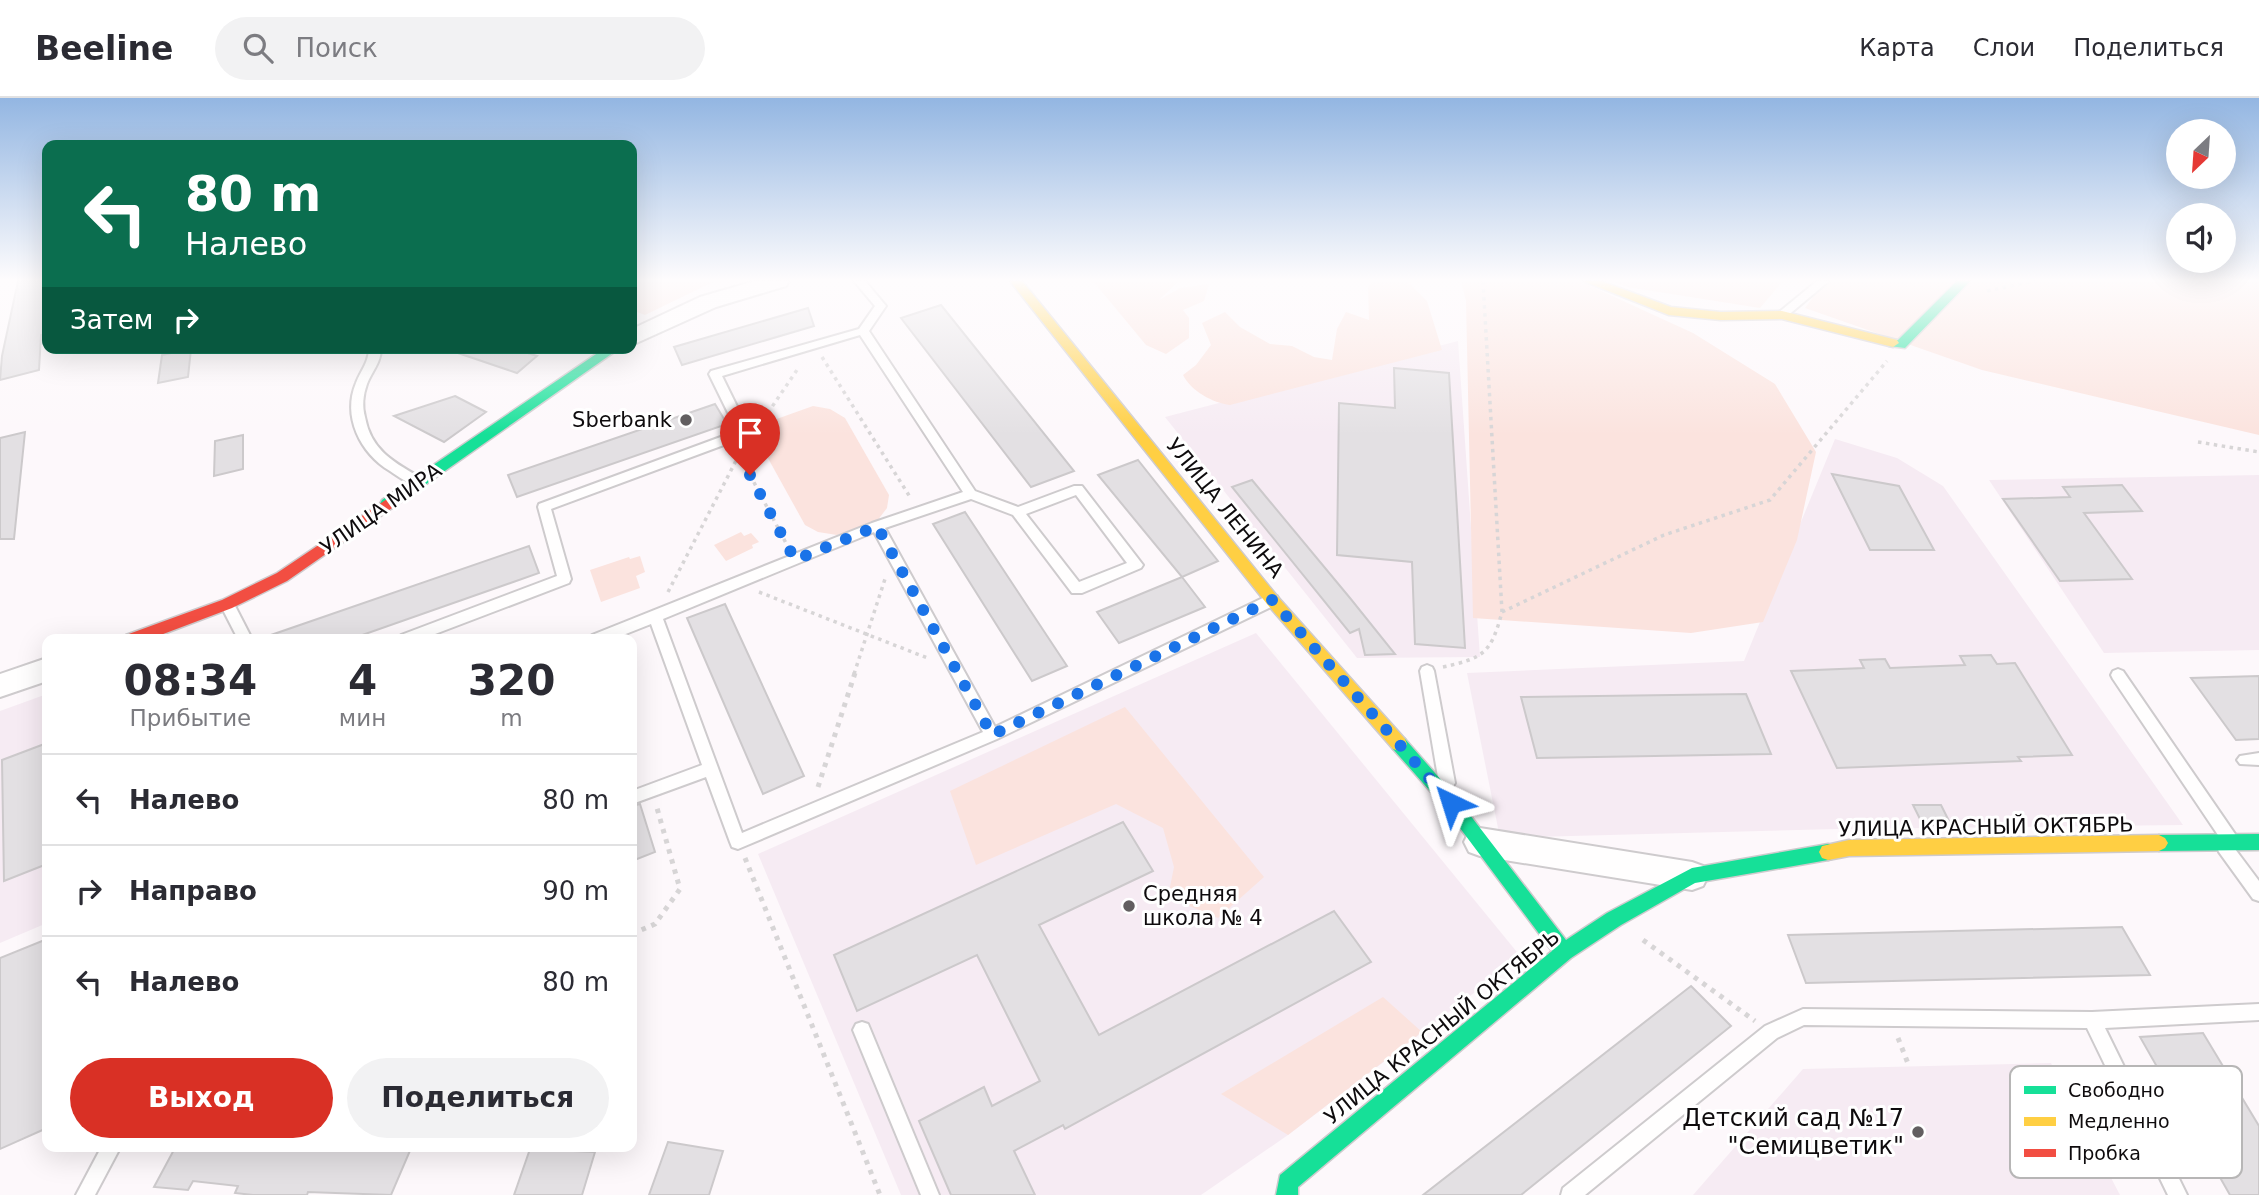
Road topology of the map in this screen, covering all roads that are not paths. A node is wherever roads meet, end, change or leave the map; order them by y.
1 (859, 332) edge
2 (864, 332) edge
3 (1057, 332) edge
4 (1850, 332) edge
5 (1914, 332) edge
6 (375, 354) edge
7 (605, 354) edge
8 (419, 482) junction
9 (971, 494) junction
10 (1018, 512) junction
11 (877, 526) junction
12 (1272, 600) junction
13 (227, 604) junction
14 (655, 617) junction
15 (146, 634) edge
16 (242, 634) edge
17 (419, 634) edge
18 (610, 634) edge
19 (42, 671) edge
20 (1427, 671) road end
21 (2118, 675) dead end
22 (0, 686) edge
23 (992, 735) junction
24 (710, 769) junction
25 (637, 796) edge
26 (1451, 803) junction
27 (1480, 842) junction
28 (2259, 842) edge
29 (2227, 843) junction
30 (1692, 876) junction
31 (2259, 894) edge
32 (1564, 952) junction
33 (2259, 1012) edge
34 (2092, 1020) junction
35 (862, 1030) dead end
36 (2115, 1066) edge
37 (109, 1152) edge
38 (2170, 1178) edge
39 (85, 1195) edge
40 (930, 1195) edge
41 (1287, 1195) edge
42 (1570, 1195) edge
43 (2178, 1195) edge

1 - 17 lane
2 - 9 lane
3 - 12 street, УЛИЦА ЛЕНИНА
4 - 5 street
6 - 8 lane
7 - 8 street, УЛИЦА МИРА
8 - 13 street, УЛИЦА МИРА
9 - 10 lane
9 - 11 lane
10 - 10 lane
11 - 14 lane
11 - 23 lane
12 - 23 lane
12 - 26 street, УЛИЦА ЛЕНИНА
13 - 15 street, УЛИЦА МИРА
13 - 16 lane
14 - 18 lane
14 - 24 lane
19 - 22 street
20 - 26 lane
21 - 29 lane
23 - 24 lane
24 - 25 lane
26 - 27 street, УЛИЦА ЛЕНИНА
27 - 30 street
27 - 32 street, УЛИЦА ЛЕНИНА
28 - 29 street, УЛИЦА КРАСНЫЙ ОКТЯБРЬ
29 - 30 street, УЛИЦА КРАСНЫЙ ОКТЯБРЬ
29 - 31 lane
30 - 32 street, УЛИЦА КРАСНЫЙ ОКТЯБРЬ
32 - 41 street, УЛИЦА КРАСНЫЙ ОКТЯБРЬ
33 - 34 lane
34 - 36 lane
34 - 42 lane
35 - 40 lane
37 - 39 lane
38 - 43 lane

